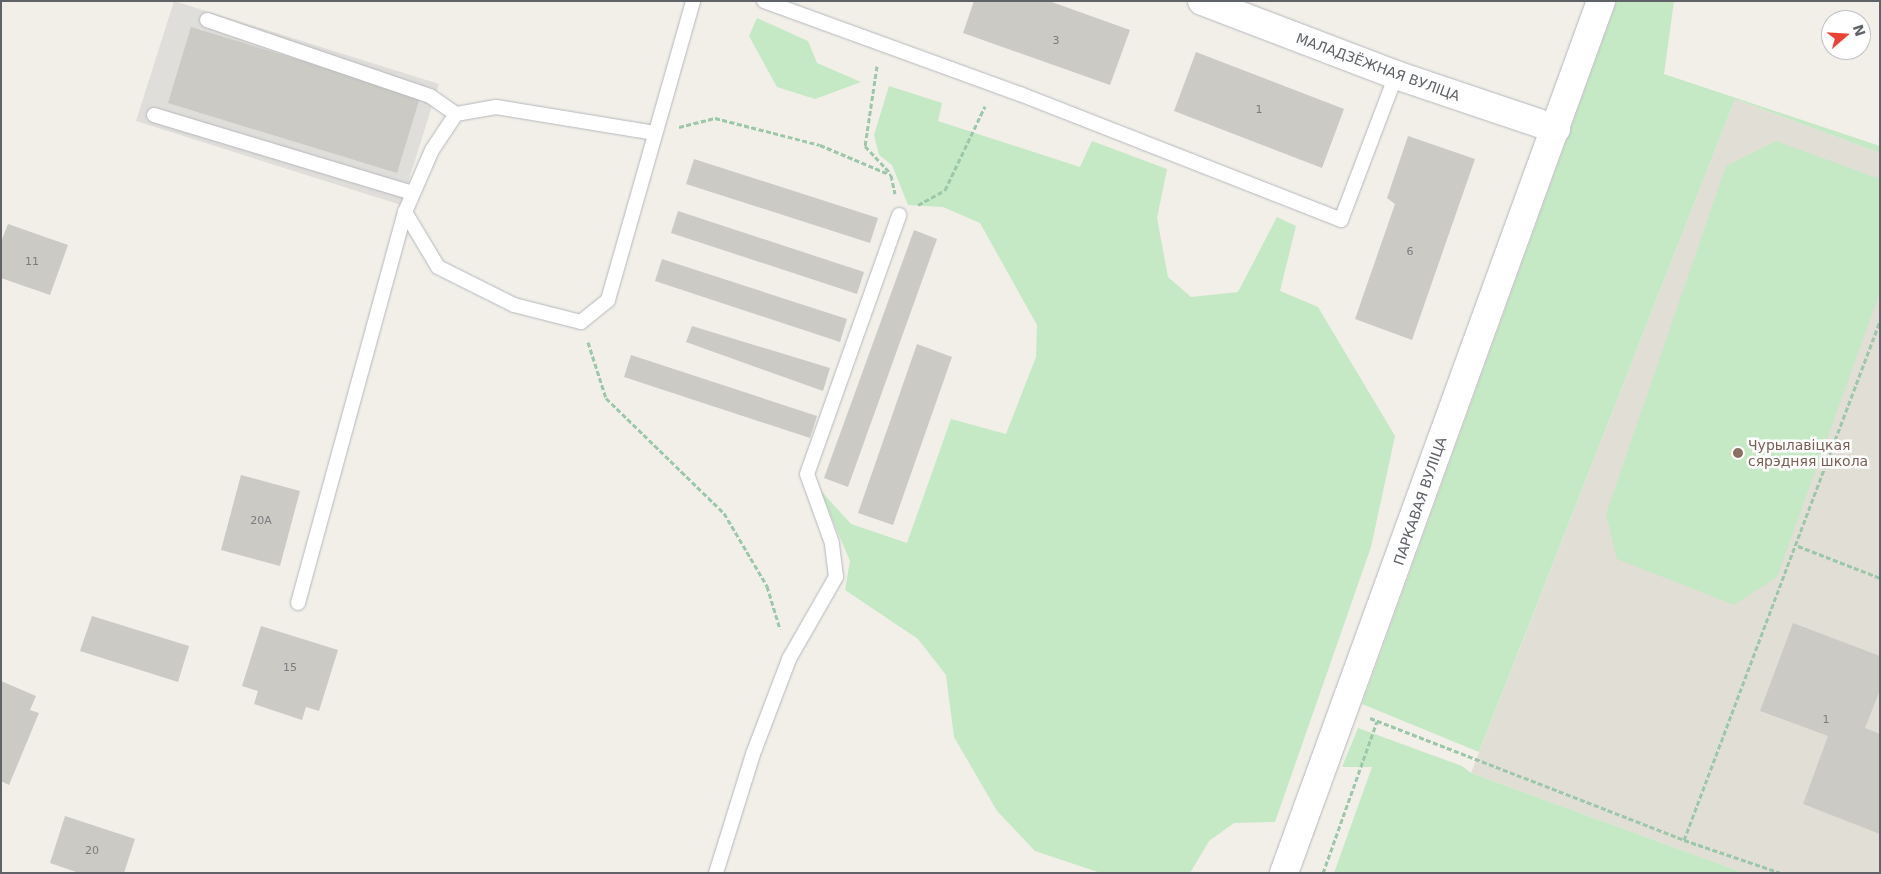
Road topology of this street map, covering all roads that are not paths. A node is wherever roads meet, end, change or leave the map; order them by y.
1 (693, 1) edge
2 (764, 1) edge
3 (1202, 1) edge
4 (1601, 1) edge
5 (207, 20) dead end
6 (1396, 74) junction
7 (456, 114) junction
8 (154, 115) dead end
9 (1556, 129) junction
10 (655, 134) junction
11 (413, 193) junction
12 (405, 212) junction
13 (899, 215) road end
14 (298, 603) dead end
15 (716, 873) edge
16 (1284, 873) edge

1 - 10 lane
2 - 6 lane
3 - 6 street, МАЛАДЗЁЖНАЯ ВУЛІЦА
4 - 9 street, ПАРКАВАЯ ВУЛІЦА
5 - 7 lane
6 - 9 street, МАЛАДЗЁЖНАЯ ВУЛІЦА
7 - 10 lane
7 - 11 lane
8 - 11 lane
9 - 16 street, ПАРКАВАЯ ВУЛІЦА
10 - 12 lane
11 - 12 lane
12 - 14 lane
13 - 15 lane

